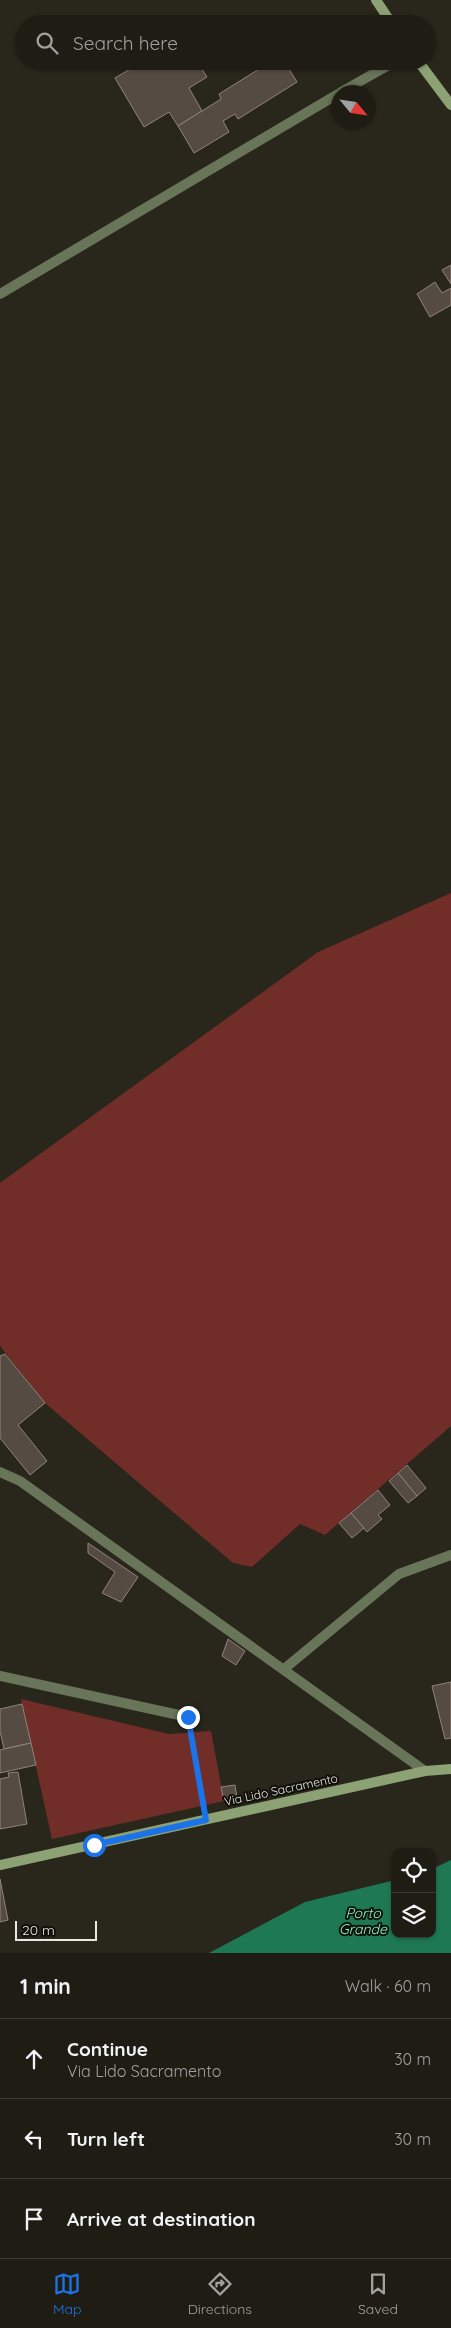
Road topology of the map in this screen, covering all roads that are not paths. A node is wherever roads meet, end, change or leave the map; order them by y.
1 (376, 0) edge
2 (386, 15) edge
3 (380, 70) edge
4 (425, 70) edge
5 (354, 85) edge
6 (331, 98) edge
7 (451, 105) edge
8 (0, 294) edge
9 (0, 1472) edge
10 (451, 1555) edge
11 (284, 1669) junction
12 (0, 1676) edge
13 (188, 1717) road end
14 (451, 1769) edge
15 (425, 1771) junction
16 (0, 1865) edge

1 - 2 street
3 - 5 street
4 - 7 street
6 - 8 street
9 - 11 street
10 - 11 street
11 - 15 street
12 - 13 street
14 - 15 street, Via Lido Sacramento
15 - 16 street, Via Lido Sacramento

